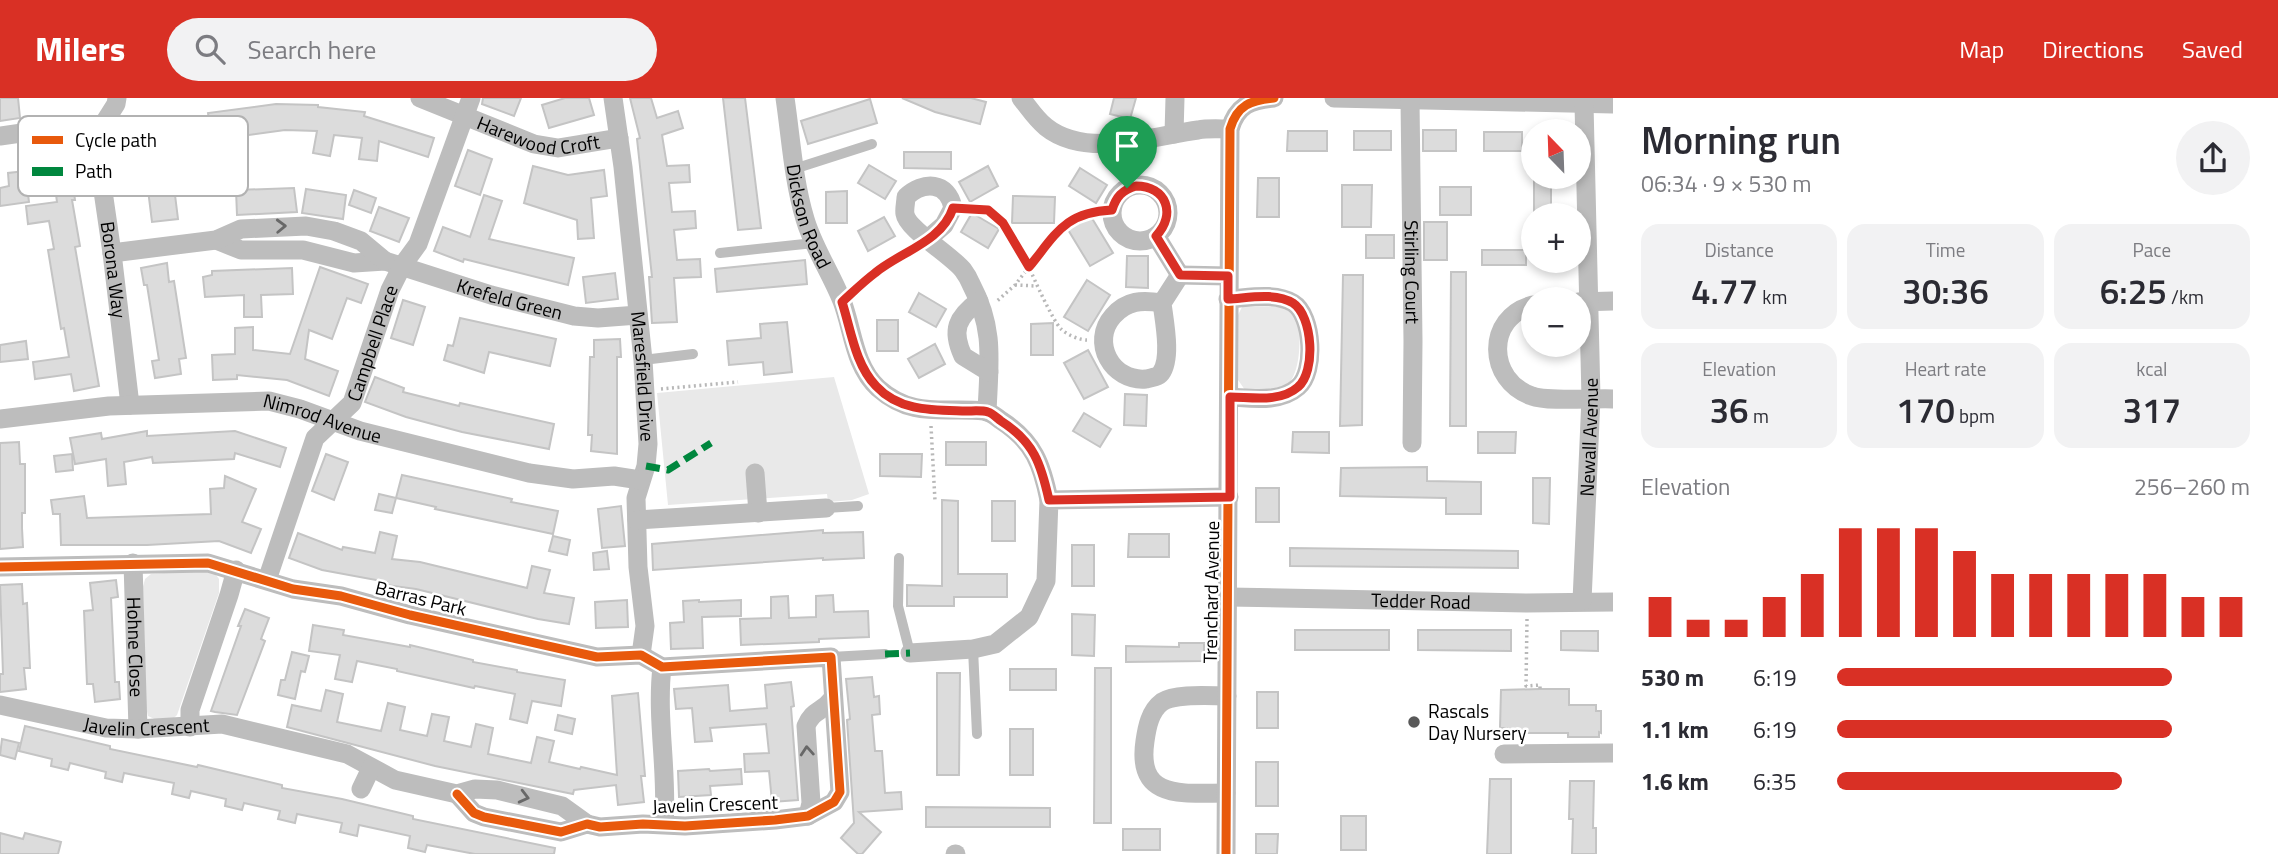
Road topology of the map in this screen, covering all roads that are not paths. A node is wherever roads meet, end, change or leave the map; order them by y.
1 (117, 98) edge
2 (419, 98) edge
3 (471, 98) edge
4 (612, 98) edge
5 (785, 98) edge
6 (1021, 98) edge
7 (1175, 98) edge
8 (1274, 98) edge
9 (1334, 98) edge
10 (1442, 99) edge
11 (1508, 99) edge
12 (1410, 100) edge
13 (1584, 104) junction
14 (1613, 104) edge
15 (108, 116) edge
16 (465, 117) junction
17 (1231, 125) junction
18 (18, 133) edge
19 (1174, 134) junction
20 (0, 136) edge
21 (619, 138) junction
22 (872, 144) dead end
23 (794, 169) junction
24 (104, 196) edge
25 (1156, 236) junction
26 (929, 239) junction
27 (815, 243) junction
28 (112, 253) junction
29 (720, 253) dead end
30 (393, 264) junction
31 (1180, 275) junction
32 (1228, 276) junction
33 (1584, 287) edge
34 (1228, 299) junction
35 (1591, 302) edge
36 (1613, 302) edge
37 (1162, 303) junction
38 (981, 306) junction
39 (1521, 310) edge
40 (638, 315) junction
41 (693, 354) dead end
42 (1588, 357) edge
43 (643, 360) junction
44 (989, 372) junction
45 (1230, 397) junction
46 (1591, 398) junction
47 (1613, 399) edge
48 (130, 404) junction
49 (987, 411) junction
50 (0, 419) edge
51 (332, 421) junction
52 (1412, 443) dead end
53 (755, 473) dead end
54 (640, 480) junction
55 (1230, 497) junction
56 (1049, 500) junction
57 (858, 506) dead end
58 (826, 508) joint
59 (758, 513) junction
60 (637, 520) junction
61 (899, 558) dead end
62 (133, 564) junction
63 (0, 568) edge
64 (236, 570) junction
65 (267, 580) junction
66 (1229, 597) junction
67 (1582, 601) junction
68 (1613, 602) edge
69 (974, 649) junction
70 (910, 653) joint
71 (885, 654) dead end
72 (641, 655) junction
73 (831, 657) junction
74 (662, 667) junction
75 (1227, 696) junction
76 (833, 698) junction
77 (0, 705) edge
78 (190, 727) junction
79 (138, 729) junction
80 (977, 734) dead end
81 (1613, 753) edge
82 (1504, 754) dead end
83 (371, 768) junction
84 (361, 789) dead end
85 (1226, 793) junction
86 (457, 794) junction
87 (808, 816) junction
88 (587, 824) junction
89 (664, 824) junction
90 (1226, 854) edge

1 - 15 street
2 - 16 street, Harewood Croft
3 - 16 street, Campbell Place
4 - 21 street, Maresfield Drive
5 - 23 street, Dickson Road
6 - 19 street
7 - 19 street
8 - 17 street
9 - 12 street
10 - 11 street
10 - 12 street
11 - 13 street
12 - 52 street, Stirling Court
13 - 14 street
13 - 33 street, Newall Avenue
16 - 21 street, Harewood Croft
16 - 30 street, Campbell Place
17 - 19 street
17 - 32 street, Trenchard Avenue
18 - 20 street
21 - 40 street, Maresfield Drive
22 - 23 lane
23 - 27 street, Dickson Road
24 - 28 street, Borona Way
25 - 25 street
25 - 31 street
26 - 26 street
26 - 38 street
27 - 29 lane
27 - 49 street, Dickson Road
28 - 30 street, Krefeld Green
28 - 48 street, Borona Way
30 - 40 street, Krefeld Green
30 - 51 street, Campbell Place
31 - 32 street
31 - 37 street
32 - 34 street, Trenchard Avenue
34 - 45 street, Trenchard Avenue
34 - 45 street
35 - 36 street
37 - 37 street
38 - 44 street
38 - 44 street
39 - 46 street
40 - 43 street, Maresfield Drive
41 - 43 lane
42 - 46 street, Newall Avenue
43 - 54 street, Maresfield Drive
44 - 49 street
45 - 55 street, Trenchard Avenue
46 - 47 street
46 - 67 street, Newall Avenue
48 - 50 street, Nimrod Avenue
48 - 51 street, Nimrod Avenue
49 - 56 street
51 - 54 street, Nimrod Avenue
51 - 65 street, Campbell Place
53 - 59 street
54 - 60 street, Maresfield Drive
55 - 56 street
55 - 66 street, Trenchard Avenue
56 - 69 street
57 - 58 lane
58 - 59 street
59 - 60 street
60 - 72 street, Maresfield Drive
61 - 70 lane
62 - 63 street, Barras Park
62 - 64 street, Barras Park
62 - 79 street, Hohne Close
64 - 65 street, Barras Park
64 - 78 street
65 - 72 street, Barras Park
66 - 67 street, Tedder Road
66 - 75 street, Trenchard Avenue
67 - 68 street, Tedder Road
69 - 70 street
69 - 80 lane
71 - 73 lane
72 - 74 street
73 - 74 street
73 - 76 street, Javelin Crescent
74 - 89 street
75 - 85 street, Trenchard Avenue
75 - 85 street
87 -> 76 street
76 - 87 street, Javelin Crescent
77 - 79 street, Javelin Crescent
78 - 79 street, Javelin Crescent
78 - 83 street, Javelin Crescent
81 - 82 street
83 - 84 street
83 - 86 street, Javelin Crescent
85 - 90 street, Trenchard Avenue
86 -> 88 street, Javelin Crescent
86 - 88 street, Javelin Crescent
87 - 89 street, Javelin Crescent
88 - 89 street, Javelin Crescent

